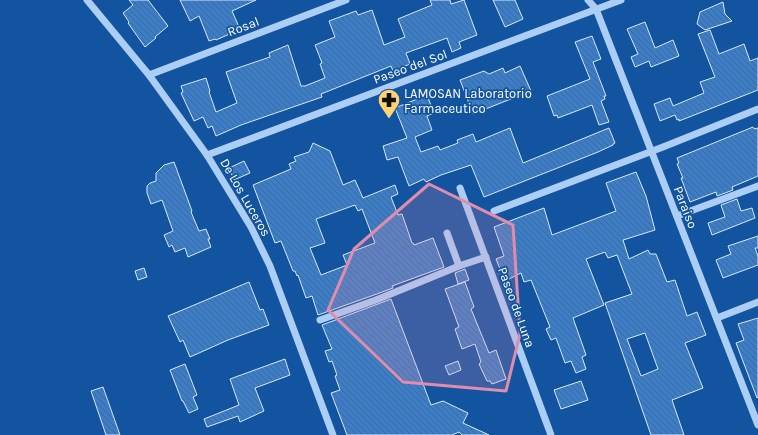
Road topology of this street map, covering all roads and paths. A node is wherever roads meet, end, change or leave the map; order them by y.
1 (87, 0) edge
2 (346, 0) edge
3 (588, 0) edge
4 (621, 0) edge
5 (596, 9) junction
6 (149, 75) junction
7 (758, 109) edge
8 (652, 151) junction
9 (207, 155) junction
10 (758, 186) edge
11 (460, 188) dead end
12 (494, 211) dead end
13 (677, 216) junction
14 (447, 233) dead end
15 (486, 257) junction
16 (459, 266) junction
17 (758, 302) edge
18 (717, 318) junction
19 (320, 320) dead end
20 (758, 425) edge
21 (333, 435) edge
22 (551, 435) edge

1 - 6 street, De Los Luceros
2 - 6 street, Rosal
3 - 5 street, Paraiso
4 - 5 street, Paseo del Sol
5 - 8 street, Paraiso
5 - 9 street, Paseo del Sol
6 - 9 street, De Los Luceros
7 - 8 street
8 - 12 street
8 - 13 street, Paraiso
9 - 21 street, De Los Luceros
10 - 13 street
11 - 15 street, Paseo de Luna
13 - 18 street, Paraiso
14 - 16 street
15 - 16 street
15 - 22 street, Paseo de Luna
16 - 19 street
17 - 18 street
18 - 20 street, Paraiso

